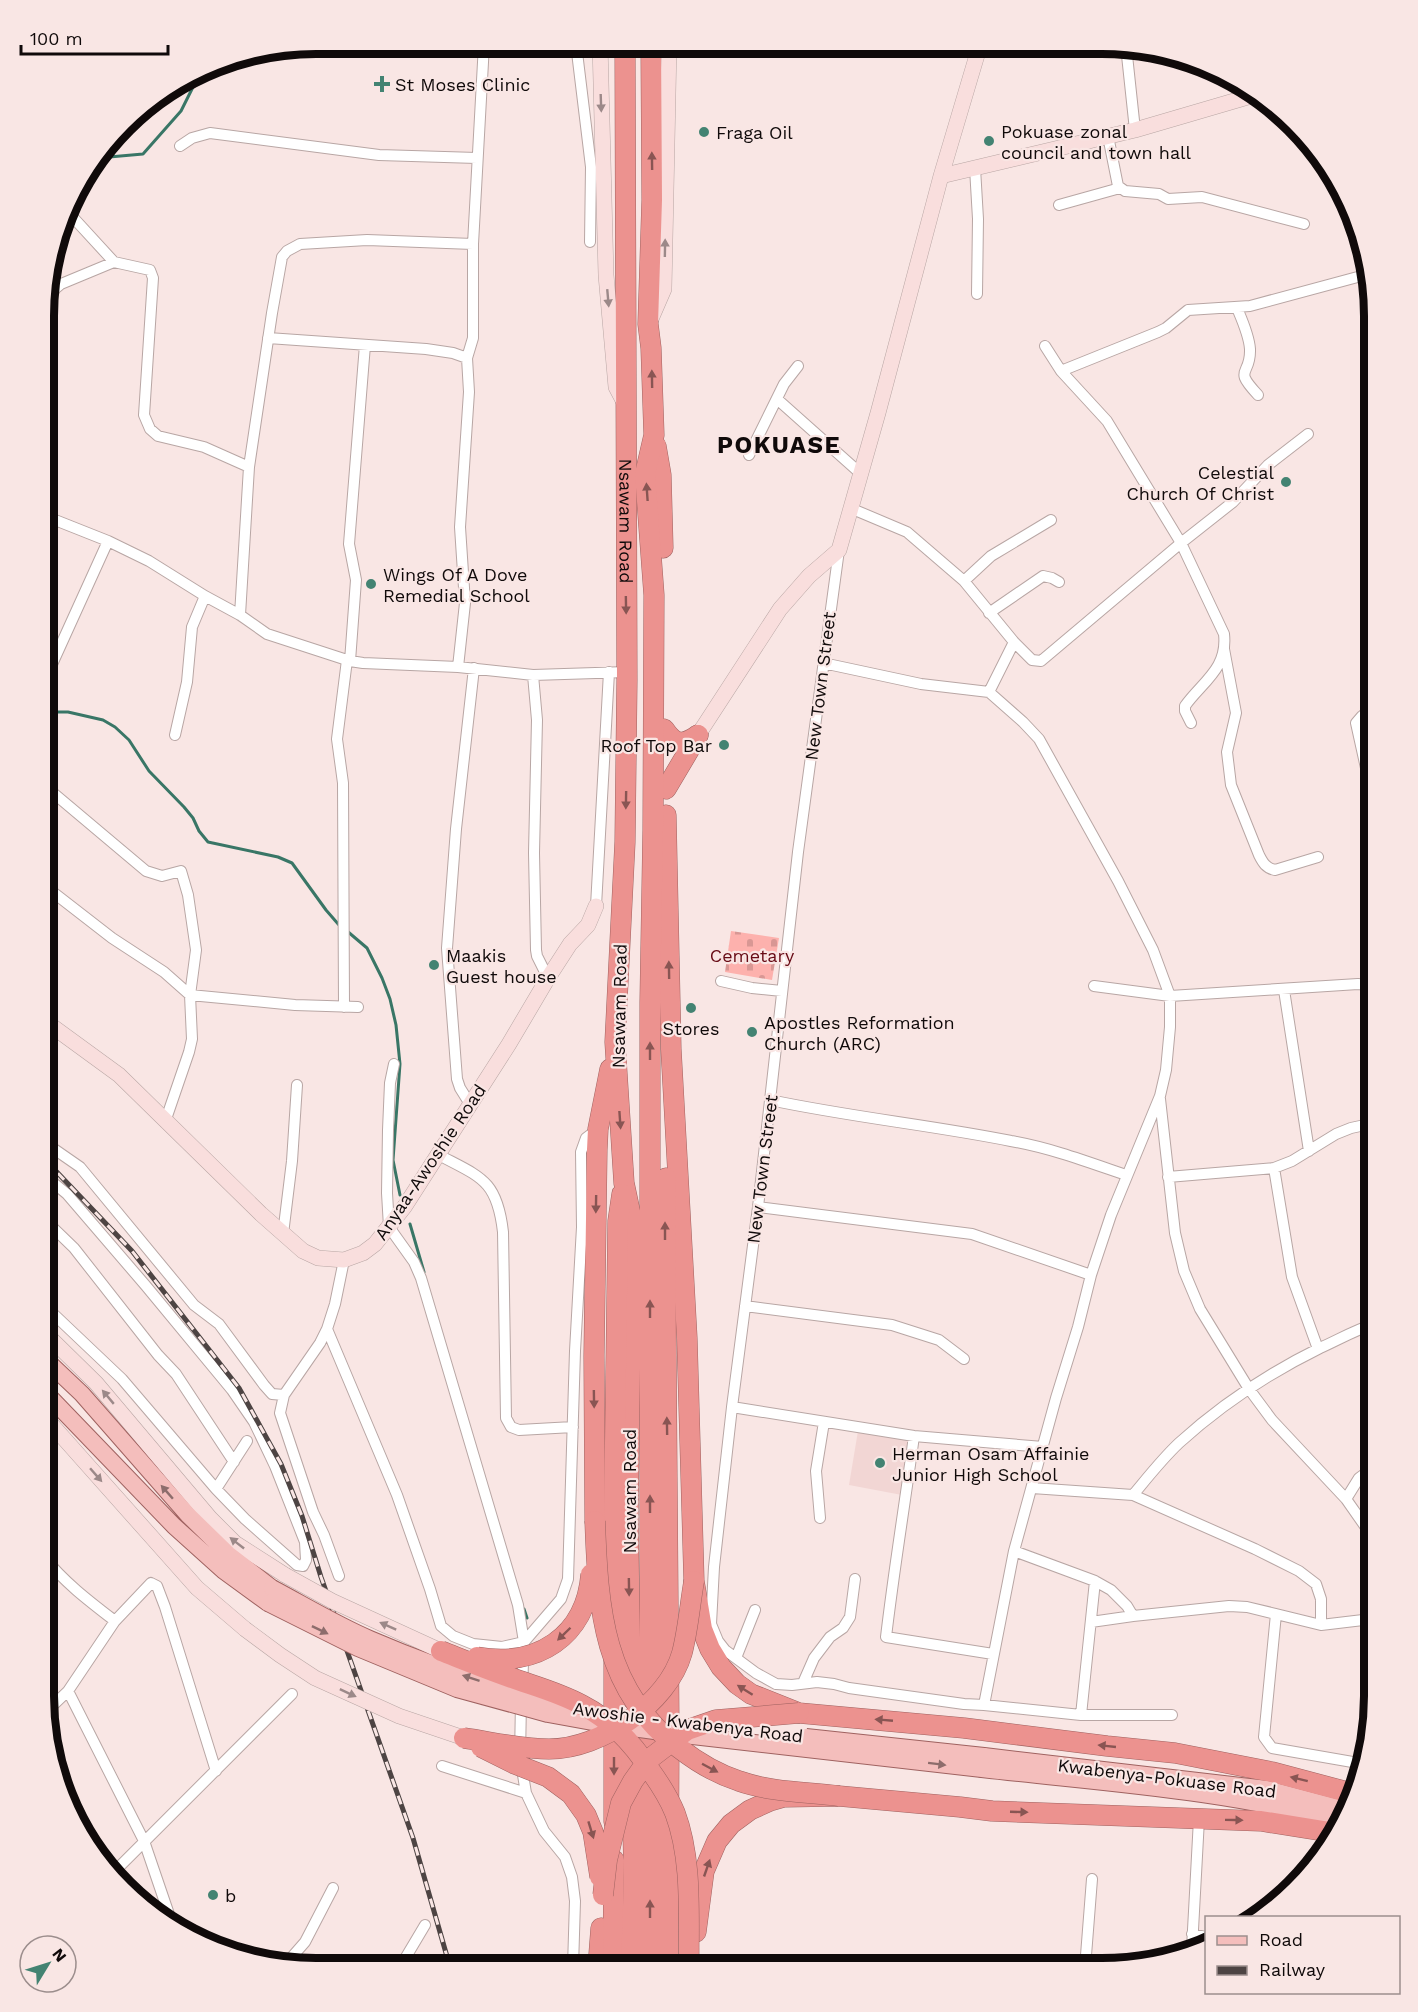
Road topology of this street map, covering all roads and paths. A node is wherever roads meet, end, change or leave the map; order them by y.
1 (483, 54) edge
2 (577, 54) edge
3 (600, 54) edge
4 (625, 54) edge
5 (651, 54) edge
6 (669, 54) edge
7 (977, 54) edge
8 (1127, 55) edge
9 (1247, 97) edge
10 (1135, 129) junction
11 (1108, 136) junction
12 (180, 146) dead end
13 (477, 158) junction
14 (975, 168) junction
15 (941, 176) junction
16 (1120, 188) junction
17 (1059, 205) dead end
18 (605, 206) junction
19 (73, 218) edge
20 (1304, 224) dead end
21 (590, 242) dead end
22 (473, 244) junction
23 (625, 247) junction
24 (114, 262) junction
25 (1361, 276) edge
26 (56, 289) edge
27 (977, 294) dead end
28 (1237, 308) junction
29 (648, 324) junction
30 (268, 338) junction
31 (365, 345) junction
32 (1045, 346) dead end
33 (467, 358) junction
34 (798, 366) dead end
35 (1061, 371) junction
36 (1258, 395) dead end
37 (777, 399) junction
38 (625, 404) junction
39 (1308, 434) dead end
40 (654, 435) junction
41 (749, 455) dead end
42 (249, 467) junction
43 (860, 473) junction
44 (850, 508) junction
45 (54, 520) edge
46 (1051, 520) dead end
47 (108, 541) junction
48 (1181, 543) junction
49 (839, 550) junction
50 (964, 581) junction
51 (1059, 582) dead end
52 (205, 596) junction
53 (989, 613) junction
54 (240, 615) junction
55 (1014, 642) junction
56 (1224, 649) junction
57 (54, 660) edge
58 (349, 660) junction
59 (823, 663) junction
60 (458, 667) junction
61 (474, 668) junction
62 (618, 672) junction
63 (533, 675) junction
64 (989, 692) junction
65 (1364, 714) edge
66 (1191, 723) dead end
67 (664, 729) junction
68 (175, 735) dead end
69 (698, 735) junction
70 (1364, 759) edge
71 (666, 789) junction
72 (54, 794) edge
73 (1318, 857) dead end
74 (54, 893) edge
75 (596, 906) joint
76 (548, 978) junction
77 (721, 981) dead end
78 (1364, 985) edge
79 (1094, 986) dead end
80 (1284, 990) junction
81 (782, 991) junction
82 (190, 995) junction
83 (1170, 996) junction
84 (344, 1007) junction
85 (358, 1007) dead end
86 (54, 1027) edge
87 (615, 1042) junction
88 (671, 1049) junction
89 (394, 1064) dead end
90 (297, 1085) dead end
91 (1160, 1096) junction
92 (770, 1100) junction
93 (471, 1104) junction
94 (165, 1122) junction
95 (1364, 1125) edge
96 (598, 1129) junction
97 (54, 1149) edge
98 (1309, 1151) junction
99 (437, 1154) junction
100 (1274, 1168) junction
101 (1126, 1175) junction
102 (1168, 1177) junction
103 (54, 1183) edge
104 (624, 1183) junction
105 (758, 1207) junction
106 (389, 1227) junction
107 (54, 1229) edge
108 (283, 1234) junction
109 (344, 1260) junction
110 (1091, 1275) junction
111 (745, 1306) junction
112 (54, 1314) edge
113 (1364, 1327) edge
114 (327, 1329) junction
115 (54, 1342) edge
116 (1318, 1349) junction
117 (964, 1359) dead end
118 (54, 1368) edge
119 (1249, 1389) junction
120 (284, 1395) junction
121 (54, 1401) edge
122 (732, 1407) junction
123 (824, 1422) junction
124 (54, 1427) edge
125 (573, 1427) junction
126 (914, 1436) junction
127 (247, 1441) dead end
128 (1043, 1447) junction
129 (234, 1462) junction
130 (1364, 1474) edge
131 (1032, 1488) junction
132 (216, 1489) junction
133 (1133, 1495) junction
134 (1346, 1499) junction
135 (313, 1512) junction
136 (297, 1518) junction
137 (820, 1518) dead end
138 (595, 1521) junction
139 (1364, 1525) edge
140 (1014, 1551) junction
141 (54, 1570) edge
142 (339, 1576) dead end
143 (855, 1579) dead end
144 (694, 1581) junction
145 (1095, 1581) junction
146 (270, 1595) junction
147 (755, 1610) dead end
148 (1276, 1614) junction
149 (1132, 1616) junction
150 (1364, 1620) edge
151 (115, 1621) junction
152 (1091, 1622) junction
153 (1322, 1625) junction
154 (524, 1642) junction
155 (441, 1651) junction
156 (993, 1654) junction
157 (736, 1658) junction
158 (803, 1683) junction
159 (68, 1691) junction
160 (292, 1694) dead end
161 (54, 1704) edge
162 (984, 1705) junction
163 (799, 1713) junction
164 (1081, 1715) junction
165 (1172, 1715) dead end
166 (464, 1738) junction
167 (983, 1762) junction
168 (1355, 1762) edge
169 (442, 1766) dead end
170 (216, 1771) junction
171 (1346, 1792) edge
172 (526, 1793) junction
173 (839, 1796) junction
174 (1339, 1808) edge
175 (1199, 1819) junction
176 (1333, 1820) edge
177 (1326, 1831) edge
178 (144, 1841) junction
179 (118, 1868) edge
180 (1092, 1879) dead end
181 (333, 1888) dead end
182 (603, 1895) junction
183 (169, 1913) edge
184 (425, 1925) dead end
185 (1192, 1934) junction
186 (1205, 1937) edge
187 (1191, 1942) edge
188 (292, 1957) edge
189 (405, 1958) edge
190 (573, 1958) edge
191 (599, 1958) edge
192 (613, 1958) edge
193 (631, 1958) edge
194 (650, 1958) edge
195 (668, 1958) edge
196 (691, 1958) edge
197 (692, 1958) edge
198 (1086, 1958) edge

1 - 13 street
2 - 21 street
3 -> 18 street
4 - 23 highway, Nsawam Road
29 -> 5 highway, Nsawam Road
29 -> 6 street
7 - 15 street
8 - 10 street
9 - 10 street
10 - 11 street
11 - 14 street
11 - 16 street
12 - 13 street
13 - 22 street
14 - 15 street
14 - 27 street
15 - 43 street
16 - 17 street
16 - 20 street
18 - 23 street
18 -> 38 street
19 - 24 street
22 - 30 street
22 - 33 street
23 - 38 highway, Nsawam Road
24 - 26 street
24 - 42 street
25 - 28 street
28 - 35 street
28 - 36 street
40 -> 29 highway, Nsawam Road
30 - 31 street
30 - 42 street
31 - 33 street
31 - 58 street
32 - 35 street
33 - 60 street
34 - 37 street
35 - 48 street
37 - 41 street
37 - 43 street
38 -> 62 highway, Nsawam Road
39 - 48 street
40 - 67 highway
194 -> 40 highway, Nsawam Road
42 - 54 street
43 - 44 street
44 - 49 street
44 - 50 street
45 - 47 street
46 - 50 street
47 - 52 street
47 - 57 street
48 - 55 street
48 - 56 street
49 - 59 street, New Town Street
49 - 69 street
50 - 53 street
51 - 53 street
52 - 54 street
52 - 68 street
53 - 55 street
54 - 58 street
55 - 64 street
56 - 66 street
56 - 73 street
58 - 60 street
58 - 84 street
59 - 64 street
59 - 81 street, New Town Street
60 - 61 street
61 - 63 street
61 - 93 street
62 - 63 street
62 - 75 street
62 -> 87 highway, Nsawam Road
63 - 76 street
64 - 83 street
65 - 70 street
67 - 69 highway
67 - 71 highway
69 - 71 highway
88 -> 71 highway
72 - 82 street
74 - 82 street
75 - 76 street, Anyaa-Awoshie Road
76 - 93 street, Anyaa-Awoshie Road
77 - 81 street
78 - 80 street
79 - 83 street
80 - 83 street
80 - 98 street
81 - 92 street, New Town Street
82 - 84 street
82 - 94 street
83 - 91 street
84 - 85 street
86 - 94 street
87 - 96 highway
87 -> 104 highway, Nsawam Road
88 - 144 highway
195 -> 88 highway
89 - 106 street
90 - 108 street
91 - 101 street
91 - 102 street
92 - 101 street
92 - 105 street, New Town Street
93 - 99 street, Anyaa-Awoshie Road
94 - 108 street
95 - 98 street
96 - 125 street
96 -> 138 highway
97 - 120 street
98 - 100 street
99 - 106 street, Anyaa-Awoshie Road
99 - 125 street
100 - 102 street
100 - 116 street
101 - 110 street
102 - 119 street
103 - 136 street
104 -> 192 highway
104 -> 193 highway, Nsawam Road
105 - 110 street
105 - 111 street, New Town Street
106 - 109 street, Anyaa-Awoshie Road
106 - 154 street
107 - 129 street
108 - 109 street
109 - 114 street
110 - 128 street
111 - 117 street
111 - 122 street, New Town Street
112 - 132 street
113 - 116 street
114 - 120 street
114 - 154 street
155 -> 115 street, bridge
116 - 119 street
146 -> 118 main road, Awoshie - Kwabenya Road
119 - 133 street
119 - 134 street
120 - 135 street
121 - 146 main road, Awoshie - Kwabenya Road
122 - 123 street
122 - 157 street, New Town Street
123 - 126 street
123 - 137 street
124 -> 166 street, bridge
125 - 154 street
126 - 128 street
126 - 156 street
127 - 129 street
128 - 131 street
129 - 132 street
130 - 134 street
131 - 133 street
131 - 140 street
132 - 136 street
133 - 153 street
134 - 139 street
135 - 136 street
135 - 142 street
138 -> 155 highway, bridge
138 -> 173 highway, bridge
140 - 145 street
140 - 156 street
141 - 151 street
143 - 158 street
163 -> 144 highway, bridge
144 - 166 highway, bridge
145 - 149 street
145 - 152 street
146 - 167 main road, Awoshie - Kwabenya Road, bridge
147 - 157 street
148 - 149 street
148 - 153 street
148 - 168 street
149 - 152 street
150 - 153 street
151 - 159 street
151 - 170 street
152 - 164 street
154 - 172 street
155 - 196 highway, bridge
156 - 162 street
157 - 158 street, New Town Street
158 - 162 street, New Town Street
159 - 161 street
159 - 178 street
160 - 170 street
162 - 164 street, New Town Street
171 -> 163 highway
163 - 182 highway, bridge
164 - 165 street, New Town Street
166 -> 182 highway, bridge
167 - 174 main road, Kwabenya-Pokuase Road
167 - 176 main road, Kwabenya-Pokuase Road
169 - 172 street
170 - 178 street
172 - 190 street
173 -> 175 highway
197 -> 173 highway, bridge
175 -> 177 highway
175 - 185 street
178 - 179 street
178 - 183 street
180 - 198 street
181 - 188 street
182 - 191 highway
184 - 189 street
185 - 186 street
185 - 187 street

